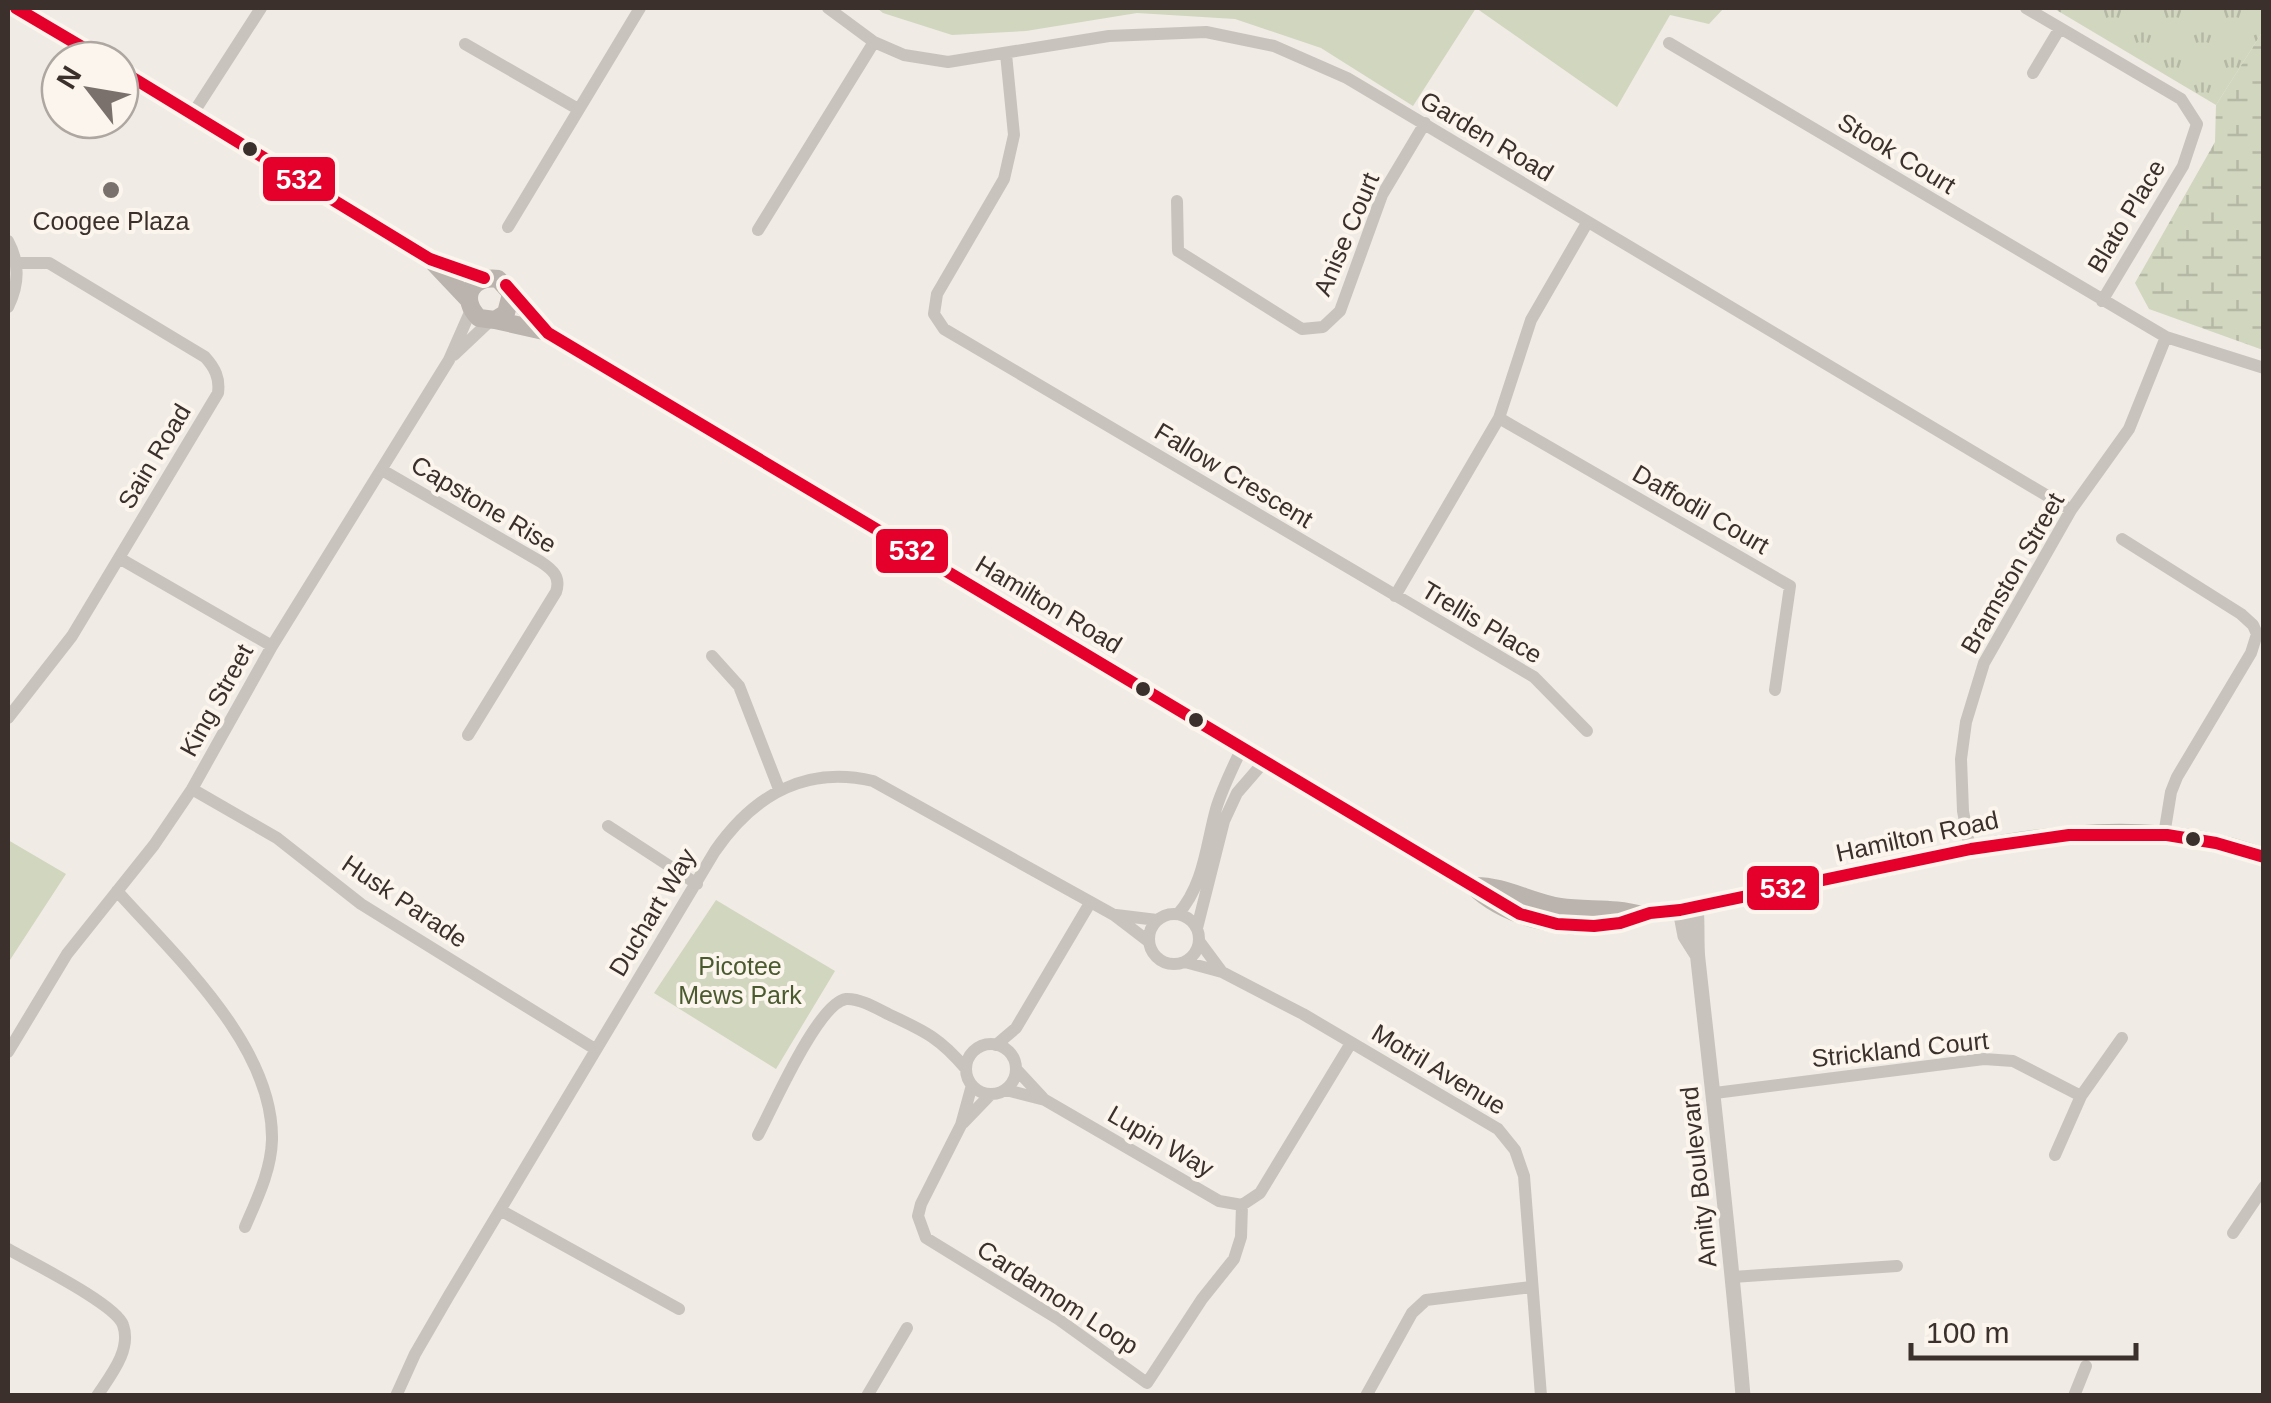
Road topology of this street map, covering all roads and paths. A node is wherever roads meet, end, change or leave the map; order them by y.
1 (16, 8) edge
2 (261, 8) edge
3 (640, 8) edge
4 (828, 8) edge
5 (2026, 8) edge
6 (2060, 28) junction
7 (70, 40) edge
8 (874, 42) junction
9 (1669, 43) dead end
10 (465, 44) dead end
11 (1006, 54) junction
12 (2034, 73) dead end
13 (140, 82) edge
14 (578, 110) junction
15 (192, 115) junction
16 (1425, 124) junction
17 (1177, 202) dead end
18 (1587, 224) junction
19 (508, 227) dead end
20 (758, 230) dead end
21 (8, 241) edge
22 (430, 259) junction
23 (17, 263) junction
24 (484, 278) junction
25 (511, 294) junction
26 (2102, 301) junction
27 (469, 304) junction
28 (8, 307) edge
29 (492, 320) junction
30 (548, 332) junction
31 (2166, 338) junction
32 (449, 360) junction
33 (2264, 368) edge
34 (1499, 418) junction
35 (382, 470) junction
36 (2072, 510) junction
37 (2122, 539) dead end
38 (119, 558) junction
39 (1395, 596) junction
40 (272, 646) junction
41 (712, 656) dead end
42 (1775, 690) dead end
43 (8, 718) edge
44 (1586, 730) dead end
45 (468, 735) dead end
46 (1240, 750) junction
47 (1263, 763) junction
48 (192, 789) junction
49 (780, 790) junction
50 (608, 826) dead end
51 (2164, 835) junction
52 (1970, 849) junction
53 (2264, 857) edge
54 (696, 884) junction
55 (118, 891) junction
56 (1090, 903) junction
57 (1688, 908) junction
58 (1178, 914) junction
59 (1114, 915) junction
60 (1157, 920) junction
61 (1198, 934) junction
62 (1148, 942) junction
63 (1185, 962) junction
64 (1222, 972) junction
65 (1016, 1028) junction
66 (2122, 1038) dead end
67 (944, 1043) junction
68 (1351, 1043) junction
69 (996, 1045) junction
70 (978, 1047) junction
71 (594, 1048) junction
72 (8, 1052) edge
73 (1016, 1063) junction
74 (966, 1069) junction
75 (972, 1085) junction
76 (1006, 1090) junction
77 (1716, 1092) junction
78 (990, 1096) junction
79 (2081, 1096) junction
80 (1045, 1100) junction
81 (961, 1125) junction
82 (758, 1135) dead end
83 (2056, 1156) dead end
84 (2264, 1188) edge
85 (1242, 1205) junction
86 (500, 1210) junction
87 (245, 1227) dead end
88 (2233, 1234) dead end
89 (8, 1249) edge
90 (1898, 1266) dead end
91 (1734, 1277) junction
92 (1531, 1288) junction
93 (679, 1309) dead end
94 (907, 1328) dead end
95 (2086, 1366) dead end
96 (97, 1396) edge
97 (396, 1396) edge
98 (867, 1396) edge
99 (1366, 1396) edge
100 (1542, 1396) edge
101 (1743, 1396) edge
102 (2074, 1396) edge

1 - 7 main road
2 - 15 street
3 - 14 street
4 - 8 street, Garden Road
5 - 6 street, Blato Place
6 - 12 street
6 - 26 street, Blato Place
8 - 11 street, Garden Road
8 - 20 street
9 - 26 street, Stook Court
10 - 14 street
11 - 16 street, Garden Road
11 - 39 street, Fallow Crescent
13 - 15 main road
14 - 19 street
15 - 22 main road
16 - 17 street, Anise Court
16 - 18 street, Garden Road
18 - 34 street
18 - 36 street, Garden Road
21 - 23 street
22 - 24 main road
22 - 27 main road
23 - 28 street
23 - 38 street, Sain Road
24 - 25 main road
24 - 27 main road
25 - 29 main road
25 - 30 main road, Hamilton Road
26 - 31 street, Stook Court
27 - 29 main road
27 - 32 street, King Street
29 - 30 main road, Hamilton Road
29 - 32 street, King Street
30 - 46 main road, Hamilton Road
31 - 33 street, Stook Court
31 - 36 street, Bramston Street
32 - 35 street, King Street
34 - 39 street
34 - 42 street, Daffodil Court
35 - 40 street, King Street
35 - 45 street, Capstone Rise
36 - 52 street, Bramston Street
37 - 51 street
38 - 40 street
38 - 43 street, Sain Road
39 - 44 street, Trellis Place
40 - 48 street, King Street
41 - 49 street
46 - 47 main road, Hamilton Road
46 - 58 street
47 - 57 main road, Hamilton Road
47 - 61 street
48 - 55 street, King Street
48 - 71 street, Husk Parade
49 - 54 street, Duchart Way
49 - 56 street, Duchart Way
50 - 54 street
51 - 52 main road, Hamilton Road
51 - 53 main road, Hamilton Road
52 - 57 main road, Hamilton Road
54 - 71 street, Duchart Way
55 - 72 street, King Street
55 - 87 street
56 - 59 street, Duchart Way
56 - 65 street
57 - 77 street, Amity Boulevard
58 - 60 street
58 - 61 street
59 - 60 street, Duchart Way
59 - 62 street, Duchart Way
60 - 62 street
61 - 63 street
61 - 64 street, Motril Avenue
62 - 63 street
63 - 64 street, Motril Avenue
64 - 68 street, Motril Avenue
65 - 69 street
65 - 73 street
66 - 79 street
67 - 70 street
67 - 74 street
67 - 82 street
68 - 85 street
68 - 92 street, Motril Avenue
69 - 70 street
69 - 73 street
70 - 74 street
71 - 86 street, Duchart Way
73 - 76 street
73 - 80 street, Lupin Way
74 - 75 street
75 - 78 street
75 - 81 street, Cardamom Loop
76 - 78 street
76 - 80 street, Lupin Way
77 - 79 street, Strickland Court
77 - 91 street, Amity Boulevard
78 - 81 street, Cardamom Loop
79 - 83 street
80 - 85 street, Lupin Way
81 - 85 street, Cardamom Loop
84 - 88 street
86 - 93 street
86 - 97 street, Duchart Way
89 - 96 street
90 - 91 street
91 - 101 street, Amity Boulevard
92 - 99 street
92 - 100 street, Motril Avenue
94 - 98 street
95 - 102 street

